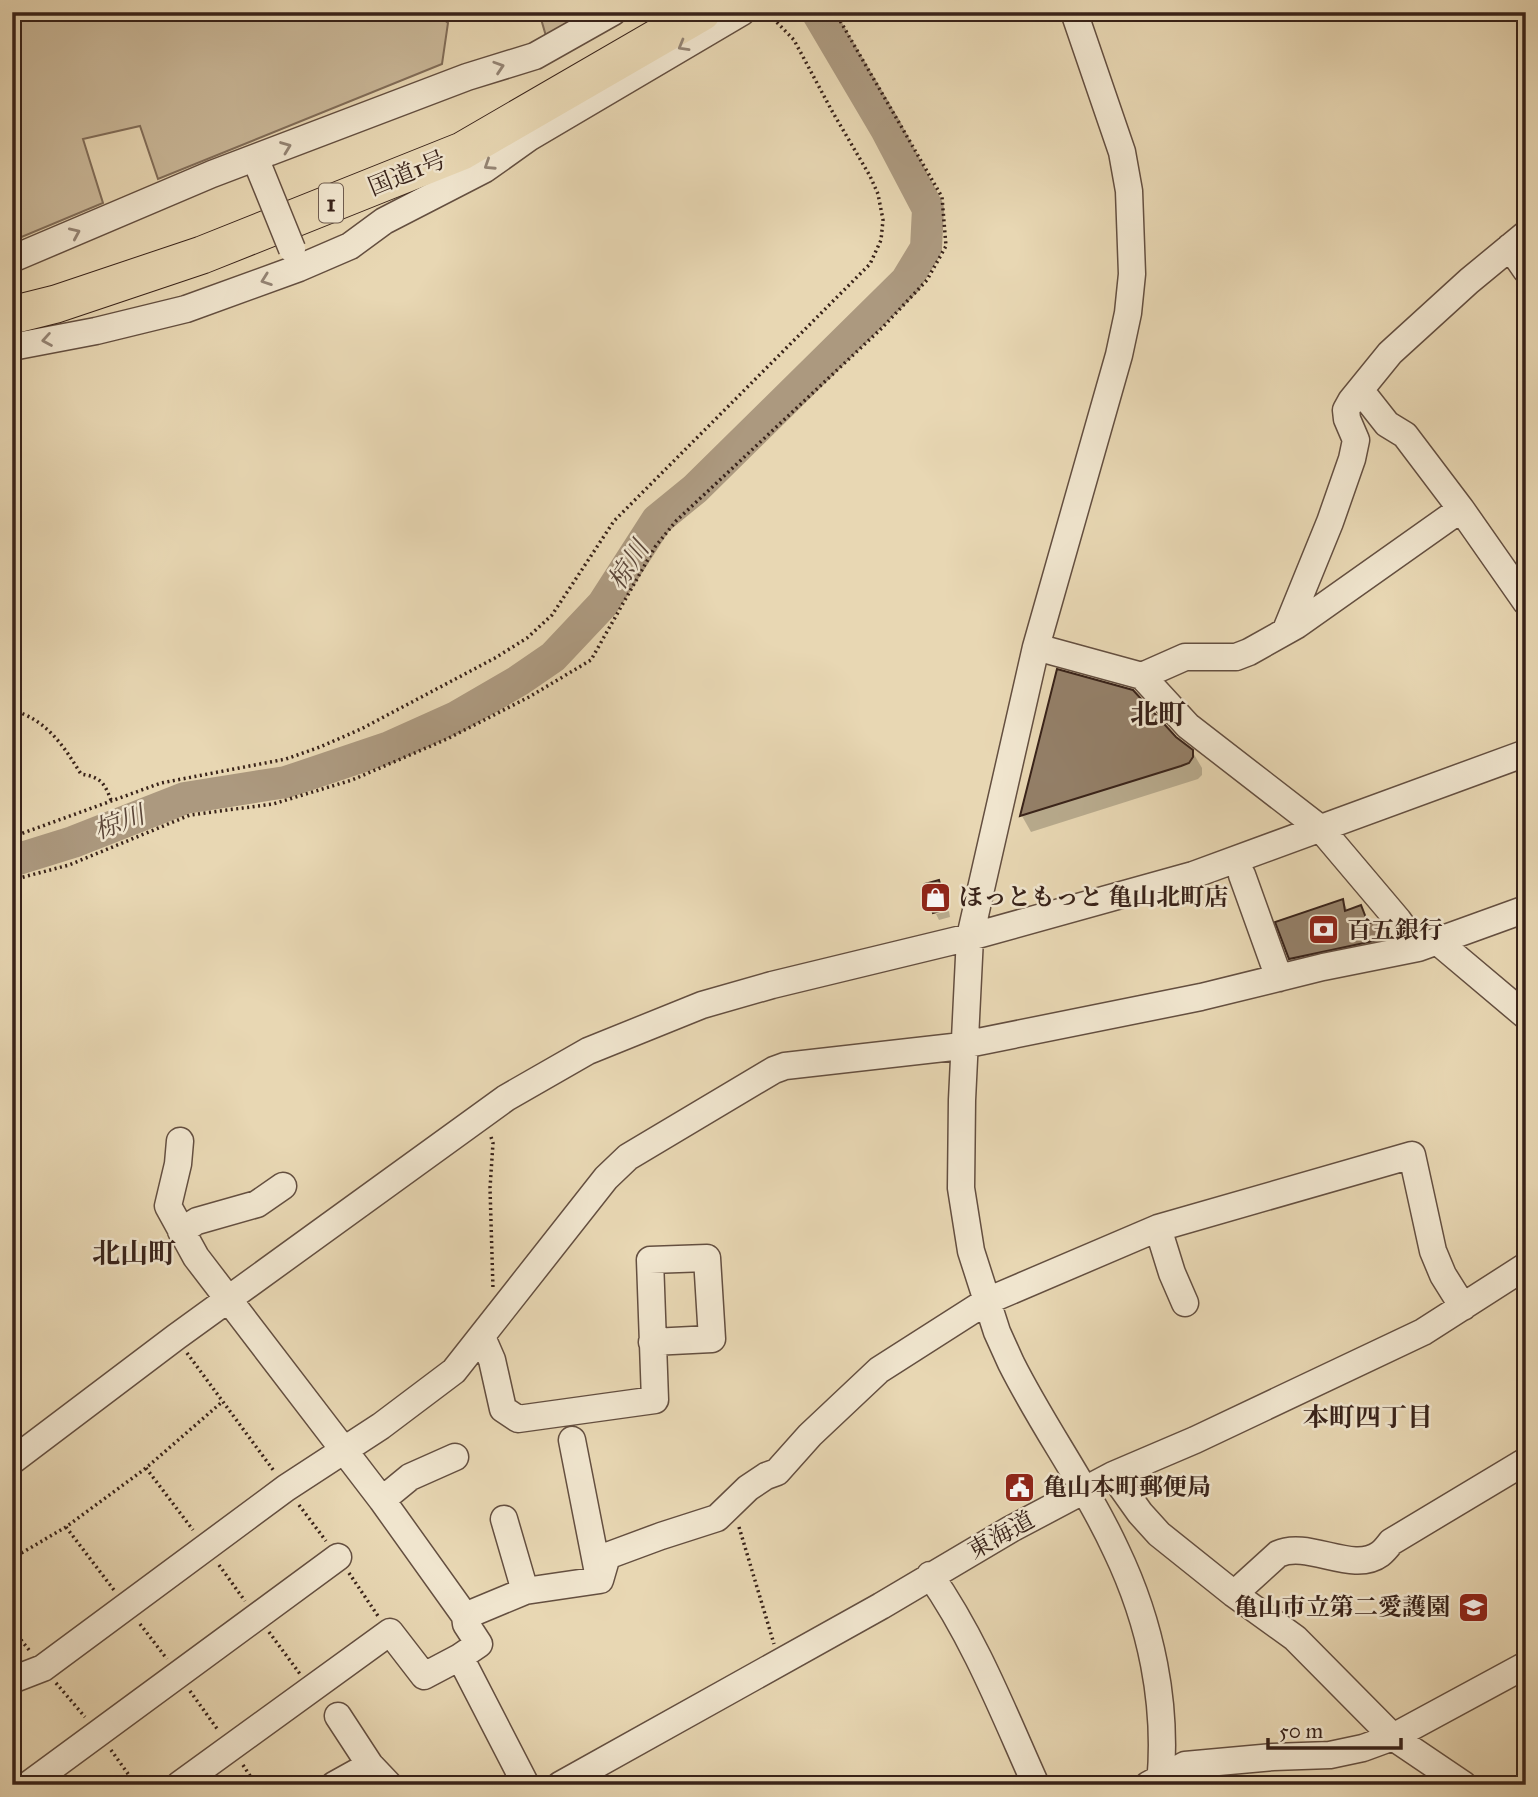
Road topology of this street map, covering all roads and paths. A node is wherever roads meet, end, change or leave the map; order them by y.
1 (613, 12) edge
2 (702, 12) edge
3 (742, 12) edge
4 (767, 12) edge
5 (835, 12) edge
6 (1074, 12) edge
7 (258, 164) junction
8 (1518, 240) edge
9 (12, 259) edge
10 (295, 259) junction
11 (1526, 270) edge
12 (12, 315) edge
13 (12, 347) edge
14 (1361, 391) junction
15 (1461, 509) junction
16 (1526, 602) edge
17 (1286, 630) junction
18 (1036, 647) junction
19 (1142, 676) junction
20 (12, 710) edge
21 (1526, 753) edge
22 (111, 800) junction
23 (1321, 830) junction
24 (12, 837) edge
25 (1242, 875) dead end
26 (12, 880) edge
27 (1526, 909) edge
28 (970, 937) junction
29 (1427, 945) junction
30 (1279, 978) junction
31 (1526, 1016) edge
32 (967, 1044) junction
33 (484, 1115) junction
34 (180, 1141) dead end
35 (283, 1186) dead end
36 (1158, 1228) junction
37 (181, 1231) junction
38 (1526, 1266) edge
39 (228, 1300) junction
40 (987, 1301) junction
41 (1185, 1303) dead end
42 (1463, 1307) junction
43 (499, 1316) junction
44 (176, 1337) junction
45 (482, 1337) junction
46 (652, 1342) dead end
47 (222, 1402) junction
48 (572, 1440) dead end
49 (344, 1450) junction
50 (455, 1457) dead end
51 (12, 1461) edge
52 (1526, 1461) edge
53 (146, 1468) junction
54 (1113, 1475) junction
55 (286, 1488) junction
56 (1084, 1490) junction
57 (382, 1500) junction
58 (725, 1509) junction
59 (504, 1519) dead end
60 (66, 1527) junction
61 (206, 1546) junction
62 (338, 1557) dead end
63 (930, 1575) junction
64 (600, 1580) junction
65 (525, 1591) junction
66 (1234, 1594) junction
67 (126, 1605) junction
68 (465, 1616) junction
69 (460, 1657) junction
70 (779, 1662) junction
71 (1526, 1665) edge
72 (43, 1668) junction
73 (179, 1675) junction
74 (12, 1680) edge
75 (338, 1716) dead end
76 (98, 1733) junction
77 (1392, 1737) junction
78 (232, 1749) junction
79 (370, 1765) junction
80 (1156, 1782) edge
81 (28, 1785) edge
82 (136, 1785) edge
83 (179, 1785) edge
84 (256, 1785) edge
85 (334, 1785) edge
86 (389, 1785) edge
87 (526, 1785) edge
88 (560, 1785) edge
89 (1035, 1785) edge
90 (1464, 1785) edge

7 -> 1 street
2 - 12 highway, 国道1号 / 1
3 -> 10 street
4 - 22 path
5 - 26 path
6 - 18 street
9 -> 7 street
7 - 10 street, bridge
8 - 11 street
8 - 14 street
10 -> 13 street
14 - 15 street
14 - 17 street
15 - 16 street
15 - 17 street
17 - 19 street
18 - 19 street
18 - 28 street
19 - 23 street
20 - 22 path
21 - 23 street
22 - 24 path
23 - 28 street
23 - 29 street
25 - 30 street
27 - 29 street
28 - 32 street
28 - 33 street
29 - 30 street
29 - 31 street
30 - 32 street
32 - 40 street
32 - 43 street
33 - 39 street
33 - 43 path
34 - 37 street
35 - 37 street
36 - 40 street
36 - 41 street
36 - 42 street
37 - 39 street
38 - 42 street, 東海道
39 - 44 street
39 - 49 street
40 - 56 street
40 - 58 street
42 - 54 street, 東海道
43 - 45 street
44 - 47 path
44 - 51 street
45 - 46 street
45 - 49 street
47 - 53 path
47 - 55 path
48 - 64 street
49 - 55 street
49 - 57 street
50 - 57 street
52 - 66 street
53 - 60 path
53 - 61 path
54 - 56 street, 東海道
54 - 66 street
55 - 61 street
56 - 63 street, 東海道
56 - 80 street
57 - 68 street
58 - 64 street
58 - 70 path
59 - 65 street
60 - 67 path
60 - 72 path
61 - 67 street
62 - 73 street
63 - 70 street, 東海道
63 - 89 street
64 - 65 street
65 - 68 street
66 - 77 street
67 - 72 street
67 - 73 path
68 - 69 street
69 - 78 street
69 - 87 street
70 - 88 street, 東海道
71 - 77 street
72 - 74 street
72 - 76 path
73 - 76 street
73 - 78 path
75 - 79 street
76 - 81 street
76 - 82 path
77 - 80 street
77 - 90 street
78 - 83 street
78 - 84 path
79 - 85 street
79 - 86 street

